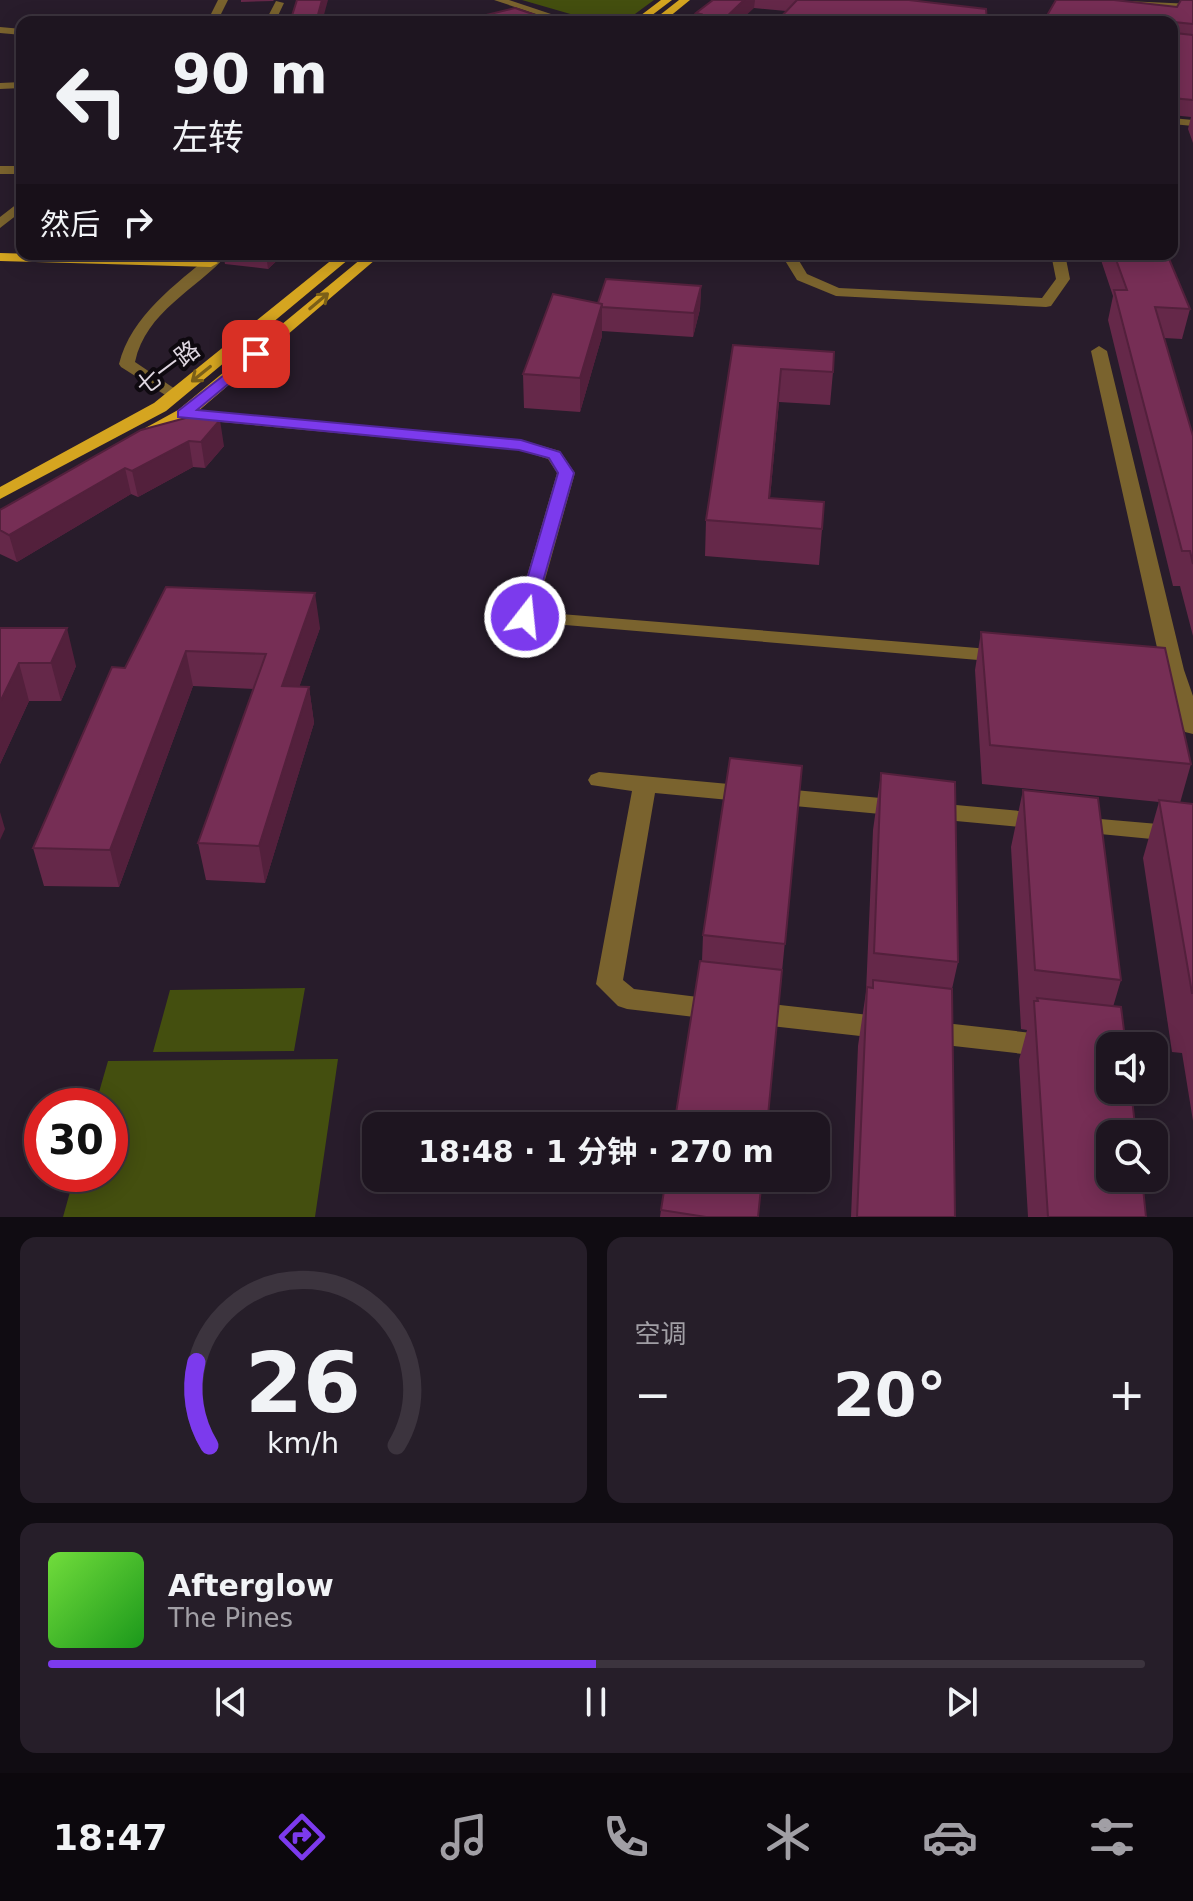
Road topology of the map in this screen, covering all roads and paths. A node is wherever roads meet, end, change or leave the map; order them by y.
1 (499, 0) edge
2 (667, 0) edge
3 (685, 0) edge
4 (1108, 0) edge
5 (279, 3) dead end
6 (1193, 7) edge
7 (543, 13) junction
8 (273, 16) edge
9 (532, 16) edge
10 (552, 16) edge
11 (645, 16) edge
12 (664, 16) edge
13 (16, 209) edge
14 (0, 224) edge
15 (214, 260) edge
16 (341, 260) edge
17 (368, 260) edge
18 (792, 260) edge
19 (1059, 260) edge
20 (1099, 351) dead end
21 (176, 395) junction
22 (184, 414) junction
23 (131, 443) edge
24 (0, 494) edge
25 (1015, 657) edge
26 (1193, 727) edge
27 (599, 780) dead end
28 (645, 784) junction
29 (1193, 835) edge
30 (1079, 1049) edge

1 - 7 street
2 - 11 main road
3 - 12 main road
4 - 6 street
5 - 8 street
7 - 9 street
7 - 10 street
13 - 14 street
15 - 21 street
16 -> 21 main road, 七一路
22 -> 17 main road, 七一路
18 - 19 street
20 - 26 street
21 - 24 main road, 七一路
22 - 23 main road, 七一路
22 - 25 street
27 - 28 street
28 - 29 street
28 - 30 street

